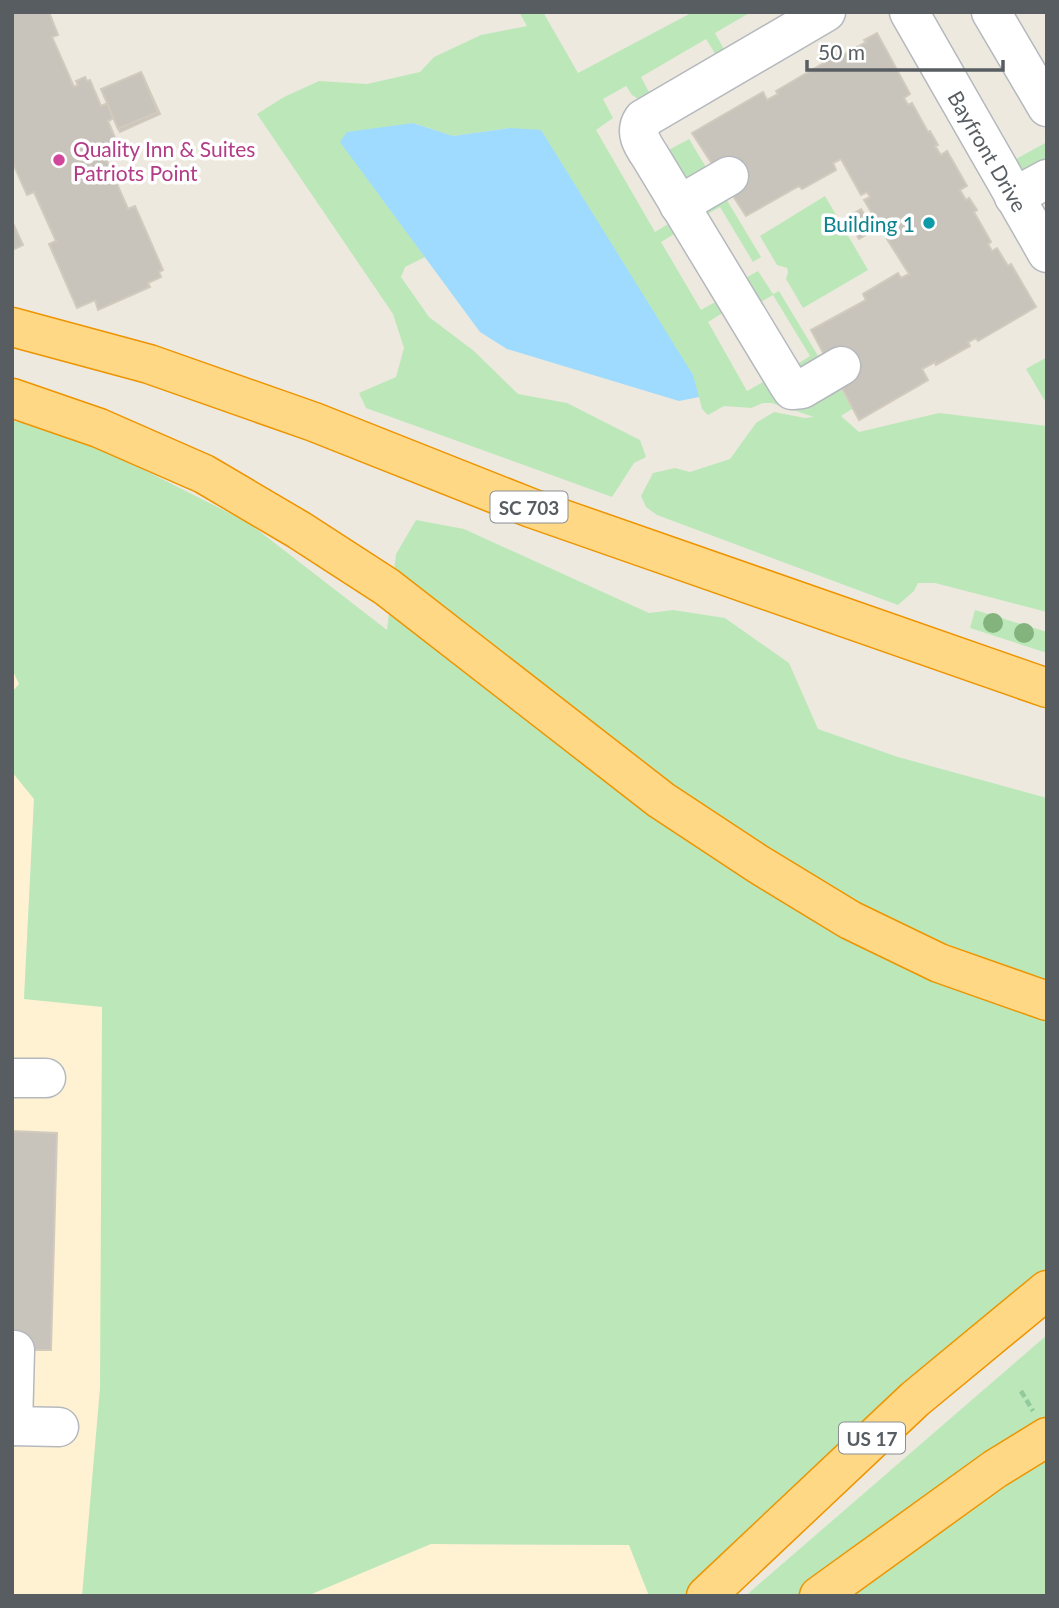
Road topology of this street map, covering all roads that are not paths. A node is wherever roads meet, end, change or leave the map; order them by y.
1 (826, 12) edge
2 (909, 12) edge
3 (991, 12) edge
4 (1047, 107) edge
5 (729, 176) dead end
6 (1047, 178) edge
7 (1014, 197) junction
8 (679, 205) junction
9 (1047, 253) edge
10 (12, 327) edge
11 (841, 366) dead end
12 (12, 398) edge
13 (1047, 688) edge
14 (1047, 1001) edge
15 (1047, 1290) edge
16 (15, 1350) dead end
17 (13, 1426) edge
18 (59, 1427) dead end
19 (1047, 1437) edge
20 (995, 1469) junction
21 (706, 1596) edge
22 (819, 1596) edge
23 (857, 1596) edge

1 - 8 street
2 - 7 street, Bayfront Drive
3 - 4 street
5 - 8 street
6 - 7 street
7 - 9 street, Bayfront Drive
8 - 11 street
10 - 13 highway, SC 703
12 - 14 highway
15 - 21 highway, US 17
16 - 17 street
17 - 18 street
19 - 20 highway
20 - 22 highway
20 - 23 highway

